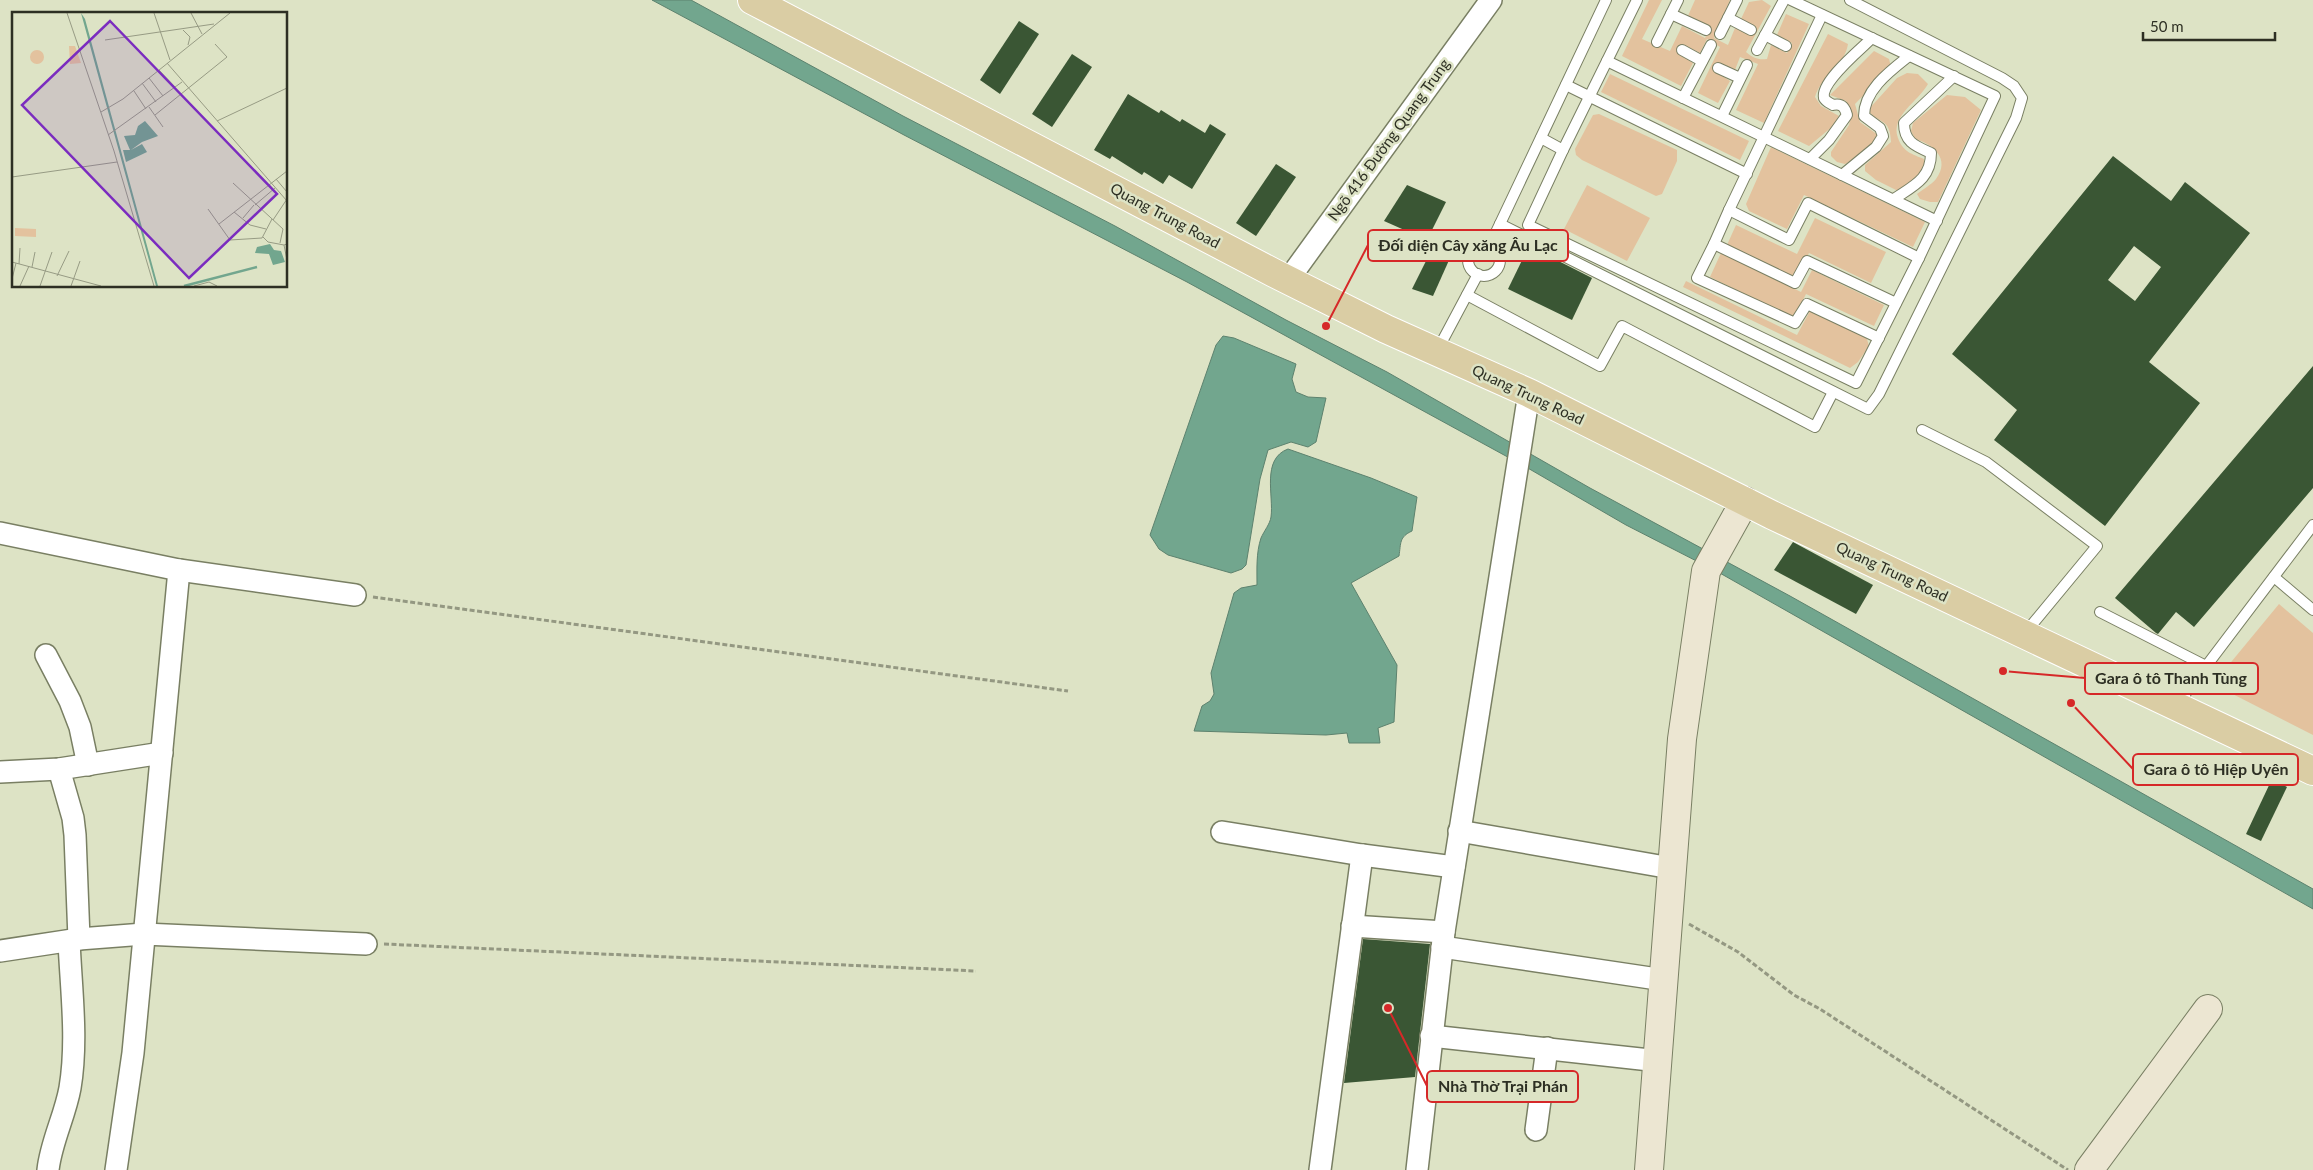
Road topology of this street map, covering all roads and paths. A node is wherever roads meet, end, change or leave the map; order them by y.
1 (752, 0) edge
2 (1491, 0) edge
3 (1606, 0) edge
4 (1637, 0) edge
5 (1678, 0) edge
6 (1737, 0) edge
7 (1784, 0) edge
8 (1791, 0) edge
9 (1850, 0) edge
10 (1671, 14) junction
11 (1822, 15) junction
12 (1728, 18) junction
13 (1706, 30) dead end
14 (1751, 30) dead end
15 (1720, 34) dead end
16 (1765, 35) junction
17 (1872, 38) junction
18 (1656, 42) dead end
19 (1711, 45) dead end
20 (1786, 46) dead end
21 (1682, 50) dead end
22 (1757, 50) dead end
23 (1909, 56) junction
24 (1607, 61) junction
25 (1702, 62) junction
26 (1746, 65) dead end
27 (1718, 68) dead end
28 (1954, 76) junction
29 (1740, 78) junction
30 (1566, 85) junction
31 (1589, 96) junction
32 (1683, 98) junction
33 (1722, 116) junction
34 (1764, 137) junction
35 (1541, 138) junction
36 (1563, 150) junction
37 (1810, 159) junction
38 (1747, 174) junction
39 (1842, 175) junction
40 (1894, 200) junction
41 (1729, 210) junction
42 (1937, 221) junction
43 (1500, 224) junction
44 (1714, 244) junction
45 (1490, 245) junction
46 (1919, 258) junction
47 (1478, 274) junction
48 (1288, 280) junction
49 (1467, 295) junction
50 (1896, 303) junction
51 (1879, 338) junction
52 (1437, 352) junction
53 (1833, 392) junction
54 (1530, 393) junction
55 (1922, 430) dead end
56 (1745, 501) junction
57 (2313, 525) edge
58 (0, 533) edge
59 (179, 570) junction
60 (2274, 576) junction
61 (355, 595) joint
62 (2313, 610) edge
63 (2100, 612) dead end
64 (2024, 634) junction
65 (46, 655) dead end
66 (2206, 666) junction
67 (1068, 691) dead end
68 (2175, 706) junction
69 (162, 753) junction
70 (88, 765) junction
71 (59, 769) junction
72 (2313, 771) edge
73 (0, 772) edge
74 (1459, 831) junction
75 (1222, 832) dead end
76 (1362, 855) junction
77 (1454, 867) junction
78 (1670, 868) junction
79 (1669, 913) junction
80 (1352, 926) junction
81 (144, 934) junction
82 (74, 940) junction
83 (1443, 940) junction
84 (366, 944) joint
85 (0, 951) edge
86 (976, 971) dead end
87 (1664, 980) junction
88 (2208, 1008) dead end
89 (1431, 1036) junction
90 (1547, 1048) junction
91 (1659, 1061) junction
92 (1536, 1130) dead end
93 (48, 1170) edge
94 (116, 1170) edge
95 (1320, 1170) edge
96 (1417, 1170) edge
97 (1649, 1170) edge
98 (2068, 1170) edge
99 (2089, 1170) edge

1 - 48 main road, Quang Trung Road
2 - 48 street, Ngõ 416 Đường Quang Trung
3 - 30 lane
4 - 24 lane
5 - 10 lane
6 - 12 lane
7 - 16 lane
8 - 11 lane
9 - 53 lane
10 - 13 lane
10 - 18 lane
11 - 17 lane
11 - 34 lane
12 - 14 lane
12 - 15 lane
16 - 20 lane
16 - 22 lane
17 - 23 lane
17 - 37 lane
19 - 25 lane
21 - 25 lane
23 - 28 lane
23 - 39 lane
24 - 31 lane
24 - 32 lane
25 - 32 lane
26 - 29 lane
27 - 29 lane
28 - 40 lane
28 - 42 lane
29 - 33 lane
30 - 31 lane
30 - 35 lane
31 - 36 lane
31 - 38 lane
32 - 33 lane
33 - 34 lane
34 - 37 lane
34 - 38 lane
35 - 36 lane
35 - 43 lane
36 - 51 lane
37 - 39 lane
38 - 41 lane
39 - 40 lane
40 - 42 lane
41 - 44 lane
41 - 46 lane
42 - 46 lane
43 - 45 lane
43 - 53 lane
44 - 50 lane
44 - 51 lane
45 - 47 lane
45 - 47 lane
46 - 50 lane
47 - 49 lane
48 - 52 main road, Quang Trung Road
49 - 52 lane
49 - 53 lane
50 - 51 lane
52 - 54 main road, Quang Trung Road
54 - 56 main road, Quang Trung Road
54 - 74 street
55 - 64 lane
56 - 64 main road, Quang Trung Road
56 - 78 main road
57 - 60 lane
58 - 59 street
59 - 61 street
59 - 69 street
60 - 62 lane
60 - 66 lane
61 - 67 path
63 - 66 lane
64 - 68 main road, Quang Trung Road
65 - 70 street
66 - 68 lane
68 - 72 main road, Quang Trung Road
69 - 70 street
69 - 81 street
70 - 71 street
71 - 73 street
71 - 82 street
74 - 77 street
74 - 78 street
75 - 76 street
76 - 77 street
76 - 80 street
77 - 83 street
78 - 79 main road
79 - 87 main road
79 - 98 path
80 - 83 street
80 - 95 street
81 - 82 street
81 - 84 street
81 - 94 street
82 - 85 street
82 - 93 street
83 - 87 street
83 - 89 street
84 - 86 path
87 - 91 main road
88 - 99 main road
89 - 90 street
89 - 96 street
90 - 91 street
90 - 92 street
91 - 97 main road

